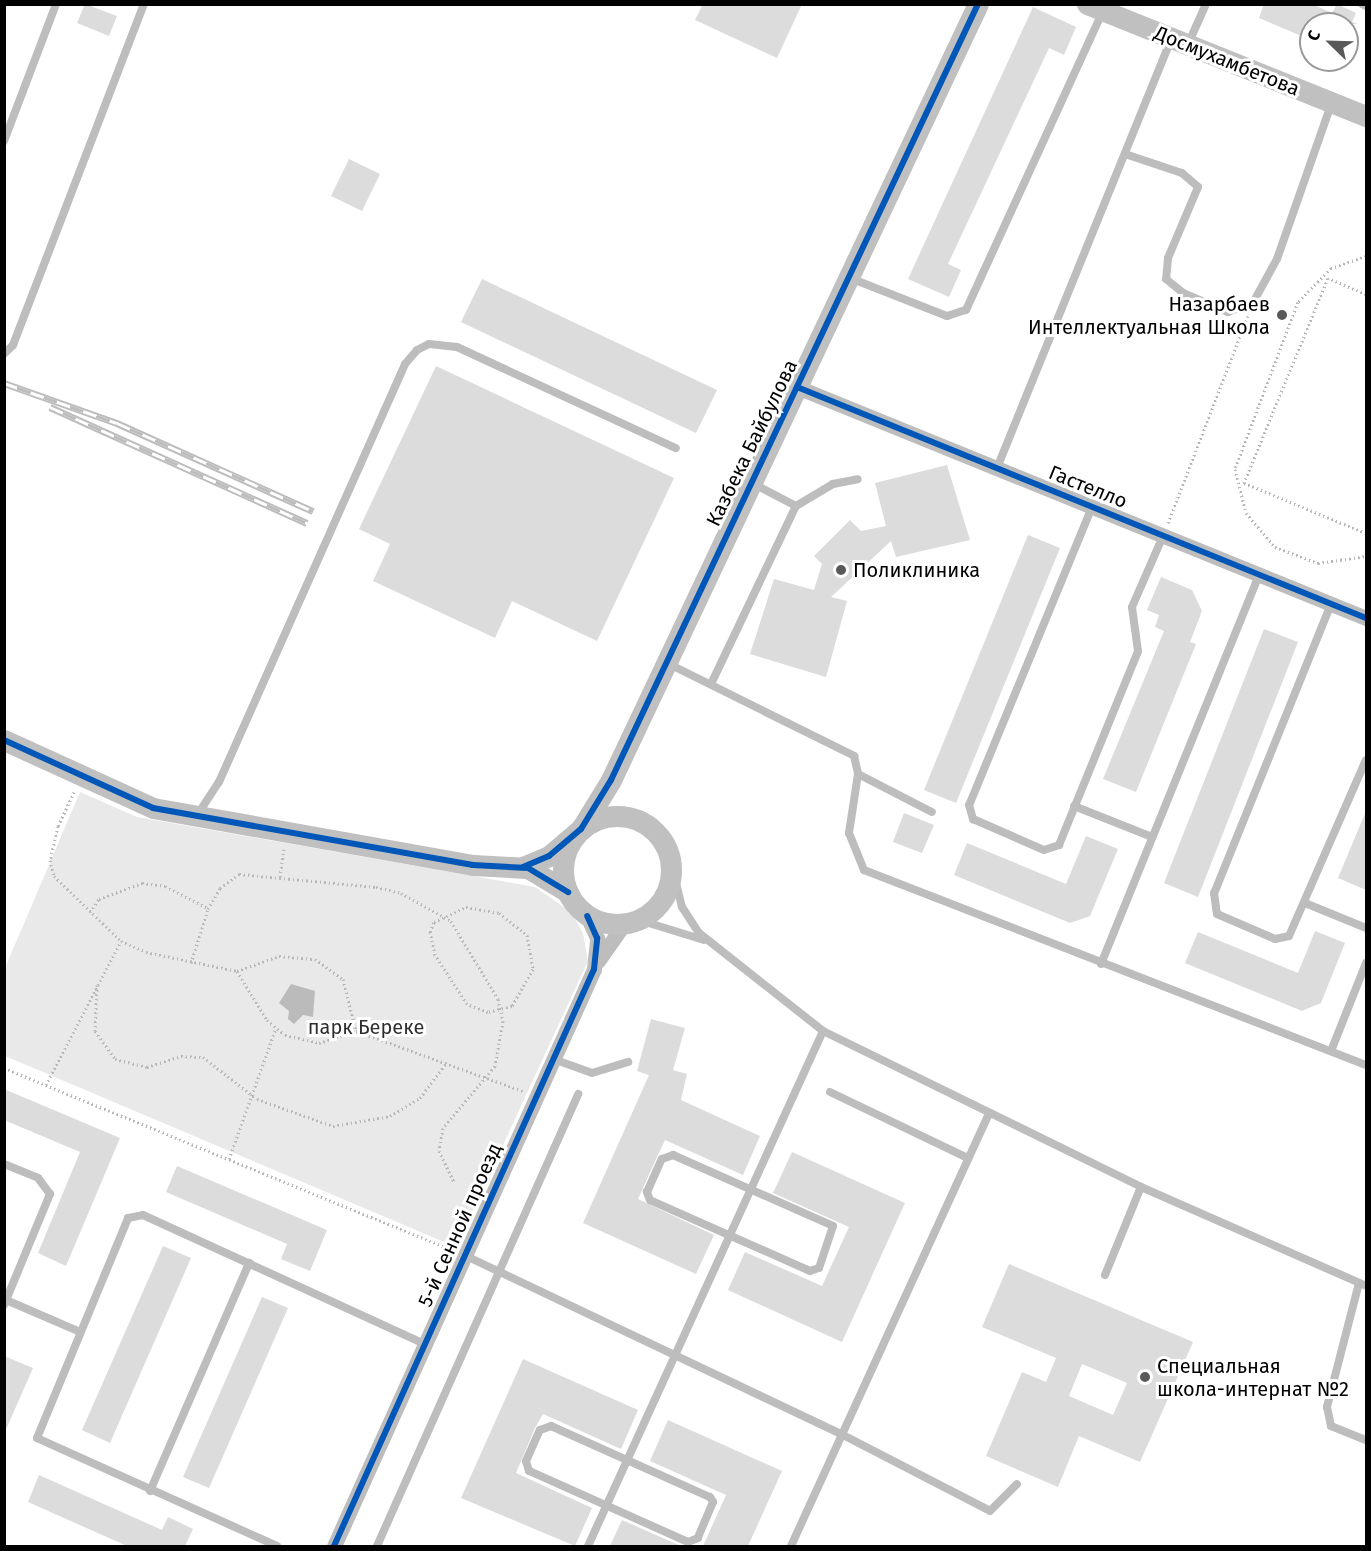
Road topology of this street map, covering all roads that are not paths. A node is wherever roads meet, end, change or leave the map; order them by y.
1 (56, 4) edge
2 (144, 4) edge
3 (978, 4) edge
4 (1206, 4) edge
5 (1100, 7) edge
6 (1179, 43) junction
7 (1332, 103) junction
8 (1366, 116) edge
9 (4, 141) edge
10 (1125, 154) junction
11 (850, 278) junction
12 (4, 354) edge
13 (797, 387) junction
14 (676, 448) dead end
15 (997, 468) junction
16 (858, 479) dead end
17 (752, 482) junction
18 (796, 506) junction
19 (1092, 507) junction
20 (1163, 536) junction
21 (1259, 574) junction
22 (1331, 604) junction
23 (1366, 618) edge
24 (665, 662) junction
25 (711, 684) junction
26 (4, 740) edge
27 (1366, 760) edge
28 (614, 771) junction
29 (858, 774) junction
30 (1074, 806) junction
31 (932, 812) dead end
32 (197, 815) junction
33 (644, 822) junction
34 (581, 829) junction
35 (1152, 837) junction
36 (671, 863) junction
37 (523, 867) junction
38 (568, 892) junction
39 (1305, 903) junction
40 (588, 916) junction
41 (631, 922) junction
42 (1366, 928) edge
43 (711, 943) junction
44 (1101, 964) junction
45 (1366, 965) edge
46 (594, 969) junction
47 (823, 1031) junction
48 (1331, 1051) junction
49 (554, 1059) junction
50 (628, 1062) dead end
51 (1366, 1065) edge
52 (830, 1092) dead end
53 (578, 1094) dead end
54 (988, 1115) junction
55 (968, 1158) junction
56 (4, 1164) edge
57 (1141, 1187) junction
58 (749, 1189) junction
59 (729, 1234) junction
60 (464, 1255) junction
61 (249, 1263) junction
62 (496, 1270) junction
63 (1105, 1275) dead end
64 (1363, 1285) edge
65 (5, 1302) edge
66 (78, 1331) junction
67 (425, 1344) junction
68 (674, 1353) junction
69 (843, 1435) junction
70 (1366, 1440) edge
71 (627, 1460) junction
72 (1017, 1484) dead end
73 (150, 1491) junction
74 (606, 1506) junction
75 (338, 1545) edge
76 (277, 1546) edge
77 (378, 1546) edge
78 (588, 1546) edge
79 (791, 1546) edge

1 - 9 lane
2 - 12 lane
3 - 11 street, Казбека Байбулова
4 - 6 lane
5 - 6 street, Досмухамбетова
5 - 11 lane
6 - 7 street, Досмухамбетова
6 - 10 lane
7 - 8 street, Досмухамбетова
7 - 10 lane
10 - 15 lane
11 - 13 street, Казбека Байбулова
13 - 15 street, Гастелло
13 - 17 street, Казбека Байбулова
14 - 32 lane
15 - 19 street, Гастелло
16 - 18 lane
17 - 18 lane
17 - 24 street, Казбека Байбулова
18 - 25 lane
19 - 20 street, Гастелло
19 - 30 lane
20 - 21 street, Гастелло
20 - 30 lane
21 - 22 street, Гастелло
21 - 35 lane
22 - 23 street, Гастелло
22 - 39 lane
24 - 25 lane
24 - 28 street, Казбека Байбулова
25 - 29 lane
26 - 32 street
27 - 39 lane
28 - 33 street
28 - 34 street, Казбека Байбулова
29 - 31 lane
29 - 44 lane
30 - 35 lane
32 - 37 street
33 - 34 street
33 - 36 street
34 - 37 street, Казбека Байбулова
34 - 38 street
35 - 44 lane
36 - 41 street
36 - 43 lane
37 - 38 street
38 - 40 street
39 - 42 lane
40 - 41 street
40 - 46 street, 5-й Сенной проезд
41 - 43 lane
41 - 46 street
43 - 47 lane
44 - 48 lane
45 - 48 lane
46 - 49 street, 5-й Сенной проезд
47 - 54 lane
47 - 58 lane
48 - 51 lane
49 - 50 lane
49 - 60 street, 5-й Сенной проезд
52 - 55 lane
53 - 62 lane
54 - 55 lane
54 - 57 lane
55 - 69 lane
56 - 65 lane
57 - 63 lane
57 - 64 lane
58 - 59 lane
58 - 59 lane
58 - 59 lane
59 - 68 lane
60 - 62 lane
60 - 67 street, 5-й Сенной проезд
61 - 66 lane
61 - 67 lane
61 - 73 lane
62 - 68 lane
62 - 77 lane
64 - 70 lane
65 - 66 lane
66 - 73 lane
67 - 75 street, 5-й Сенной проезд
68 - 69 lane
68 - 71 lane
69 - 72 lane
69 - 79 lane
71 - 74 lane
71 - 74 lane
71 - 74 lane
73 - 76 lane
74 - 78 lane

